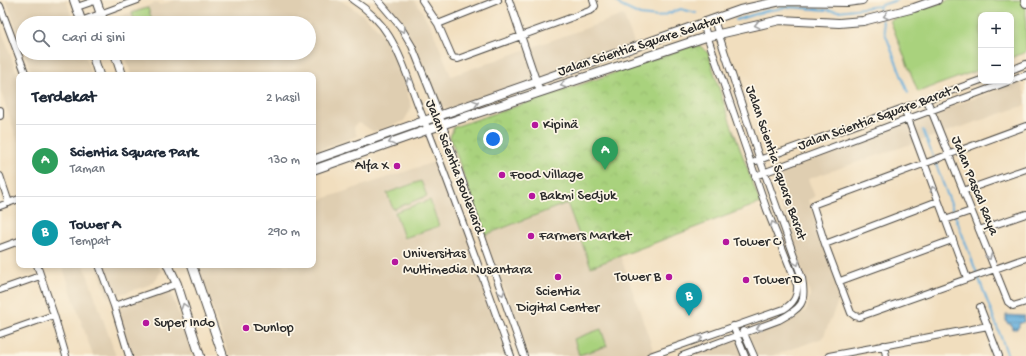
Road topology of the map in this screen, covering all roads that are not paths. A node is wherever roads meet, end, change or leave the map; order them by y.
1 (97, 0) edge
2 (138, 0) edge
3 (353, 0) edge
4 (378, 0) edge
5 (422, 0) edge
6 (498, 0) edge
7 (509, 0) edge
8 (593, 0) edge
9 (862, 0) edge
10 (936, 0) edge
11 (75, 3) edge
12 (0, 6) edge
13 (101, 14) junction
14 (79, 16) edge
15 (96, 16) edge
16 (714, 20) junction
17 (438, 24) junction
18 (703, 24) junction
19 (719, 34) junction
20 (520, 36) junction
21 (706, 37) junction
22 (16, 48) edge
23 (20, 60) edge
24 (94, 60) edge
25 (117, 60) edge
26 (1026, 64) edge
27 (1014, 69) edge
28 (25, 72) edge
29 (98, 72) edge
30 (121, 72) edge
31 (1026, 75) edge
32 (1014, 80) edge
33 (978, 81) edge
34 (536, 82) junction
35 (1003, 84) edge
36 (540, 92) junction
37 (927, 100) junction
38 (904, 108) junction
39 (0, 110) edge
40 (932, 111) junction
41 (0, 116) edge
42 (439, 116) junction
43 (908, 120) junction
44 (424, 121) junction
45 (442, 125) junction
46 (1026, 126) edge
47 (428, 130) junction
48 (948, 154) junction
49 (316, 159) edge
50 (760, 160) junction
51 (751, 163) junction
52 (927, 163) junction
53 (316, 169) edge
54 (1026, 169) edge
55 (765, 173) junction
56 (0, 176) edge
57 (755, 176) junction
58 (771, 191) junction
59 (964, 191) junction
60 (762, 194) junction
61 (16, 200) edge
62 (938, 201) junction
63 (9, 203) junction
64 (0, 206) edge
65 (971, 211) junction
66 (1026, 214) edge
67 (948, 219) junction
68 (979, 230) junction
69 (952, 240) junction
70 (16, 242) edge
71 (825, 244) junction
72 (0, 248) edge
73 (1026, 258) edge
74 (37, 268) edge
75 (100, 268) edge
76 (169, 268) edge
77 (193, 268) edge
78 (994, 269) junction
79 (40, 276) junction
80 (970, 277) junction
81 (840, 281) junction
82 (176, 284) junction
83 (0, 290) edge
84 (1026, 302) edge
85 (114, 306) junction
86 (980, 307) dead end
87 (54, 315) junction
88 (741, 324) junction
89 (733, 326) junction
90 (988, 326) junction
91 (744, 333) junction
92 (0, 334) edge
93 (737, 336) junction
94 (884, 345) junction
95 (66, 356) edge
96 (129, 356) edge
97 (200, 356) edge
98 (223, 356) edge
99 (511, 356) edge
100 (524, 356) edge
101 (650, 356) edge
102 (682, 356) edge
103 (744, 356) edge
104 (754, 356) edge
105 (829, 356) edge
106 (886, 356) edge
107 (999, 356) edge

1 - 11 street
1 - 13 street
2 - 13 street
44 -> 3 street, Jalan Scientia Boulevard
4 -> 42 street, Jalan Scientia Boulevard
5 - 17 street
6 - 17 street
7 - 20 street
8 - 20 street
9 - 16 street, Jalan Scientia Square Selatan
10 -> 19 street, Jalan Scientia Square Selatan
11 - 14 street
12 - 22 street
13 - 15 street
16 - 18 street, Jalan Scientia Square Selatan
16 - 19 street, Jalan Scientia Square Barat
17 - 20 street
18 - 21 street, Jalan Scientia Square Barat
18 - 34 street, Jalan Scientia Square Selatan
19 - 21 street, Jalan Scientia Square Selatan
19 - 50 street, Jalan Scientia Square Barat
20 - 34 street
21 -> 36 street, Jalan Scientia Square Selatan
21 - 51 street, Jalan Scientia Square Barat
23 - 28 street
24 - 29 street
25 - 30 street
26 - 27 street
31 - 32 street, Jalan Scientia Square Barat 1
33 - 37 street, Jalan Scientia Square Barat 1
34 - 36 street
42 -> 34 street, Jalan Scientia Square Selatan
35 - 40 street, Jalan Scientia Square Barat 1
36 - 45 street, Jalan Scientia Square Selatan
37 - 38 street, Jalan Scientia Square Barat 1
37 - 40 street, Jalan Pascal Raya
38 - 43 street
38 - 50 street, Jalan Scientia Square Barat 1
39 - 41 street
40 - 43 street, Jalan Scientia Square Barat 1
40 - 48 street, Jalan Pascal Raya
42 - 44 street, Jalan Scientia Square Selatan
42 - 45 street, Jalan Scientia Boulevard
43 - 52 street
43 - 55 street, Jalan Scientia Square Barat 1
44 - 47 street, Jalan Scientia Boulevard
44 - 49 street, Jalan Scientia Square Selatan
45 - 47 street, Jalan Scientia Square Selatan
45 -> 100 street, Jalan Scientia Boulevard
46 - 48 street
47 -> 53 street, Jalan Scientia Square Selatan
47 - 99 street, Jalan Scientia Boulevard
48 - 52 street
48 - 59 street, Jalan Pascal Raya
50 - 51 street, Jalan Scientia Square Barat 1
50 - 55 street, Jalan Scientia Square Barat
51 - 57 street, Jalan Scientia Square Barat
62 -> 52 street
52 - 71 street
54 - 59 street
55 - 57 street, Jalan Scientia Square Barat 1
55 - 58 street, Jalan Scientia Square Barat
56 - 63 street
57 - 60 street, Jalan Scientia Square Barat
58 - 60 street
58 -> 91 street, Jalan Scientia Square Barat
59 - 65 street, Jalan Pascal Raya
88 -> 60 street, Jalan Scientia Square Barat
61 - 63 street
62 - 67 street
62 - 71 street
63 - 64 street
65 - 67 street
65 - 68 street, Jalan Pascal Raya
66 - 68 street
67 - 69 street
68 -> 78 street, Jalan Pascal Raya
69 - 80 street
69 - 81 street
70 - 72 street
71 - 81 street
73 - 78 street
74 - 79 street
75 - 85 street
76 - 82 street
77 - 98 street
78 - 80 street
78 - 84 street, Jalan Pascal Raya
79 - 83 street
79 - 87 street
80 - 81 street
82 - 85 street
97 -> 82 street
85 - 96 street
86 - 90 street
87 - 92 street
87 - 95 street
88 - 89 street
88 - 91 street
89 - 93 street
101 -> 89 street
90 - 94 street
90 - 107 street
91 - 93 street
91 - 104 street
93 - 102 street
93 - 103 street
94 - 105 street
94 - 106 street

